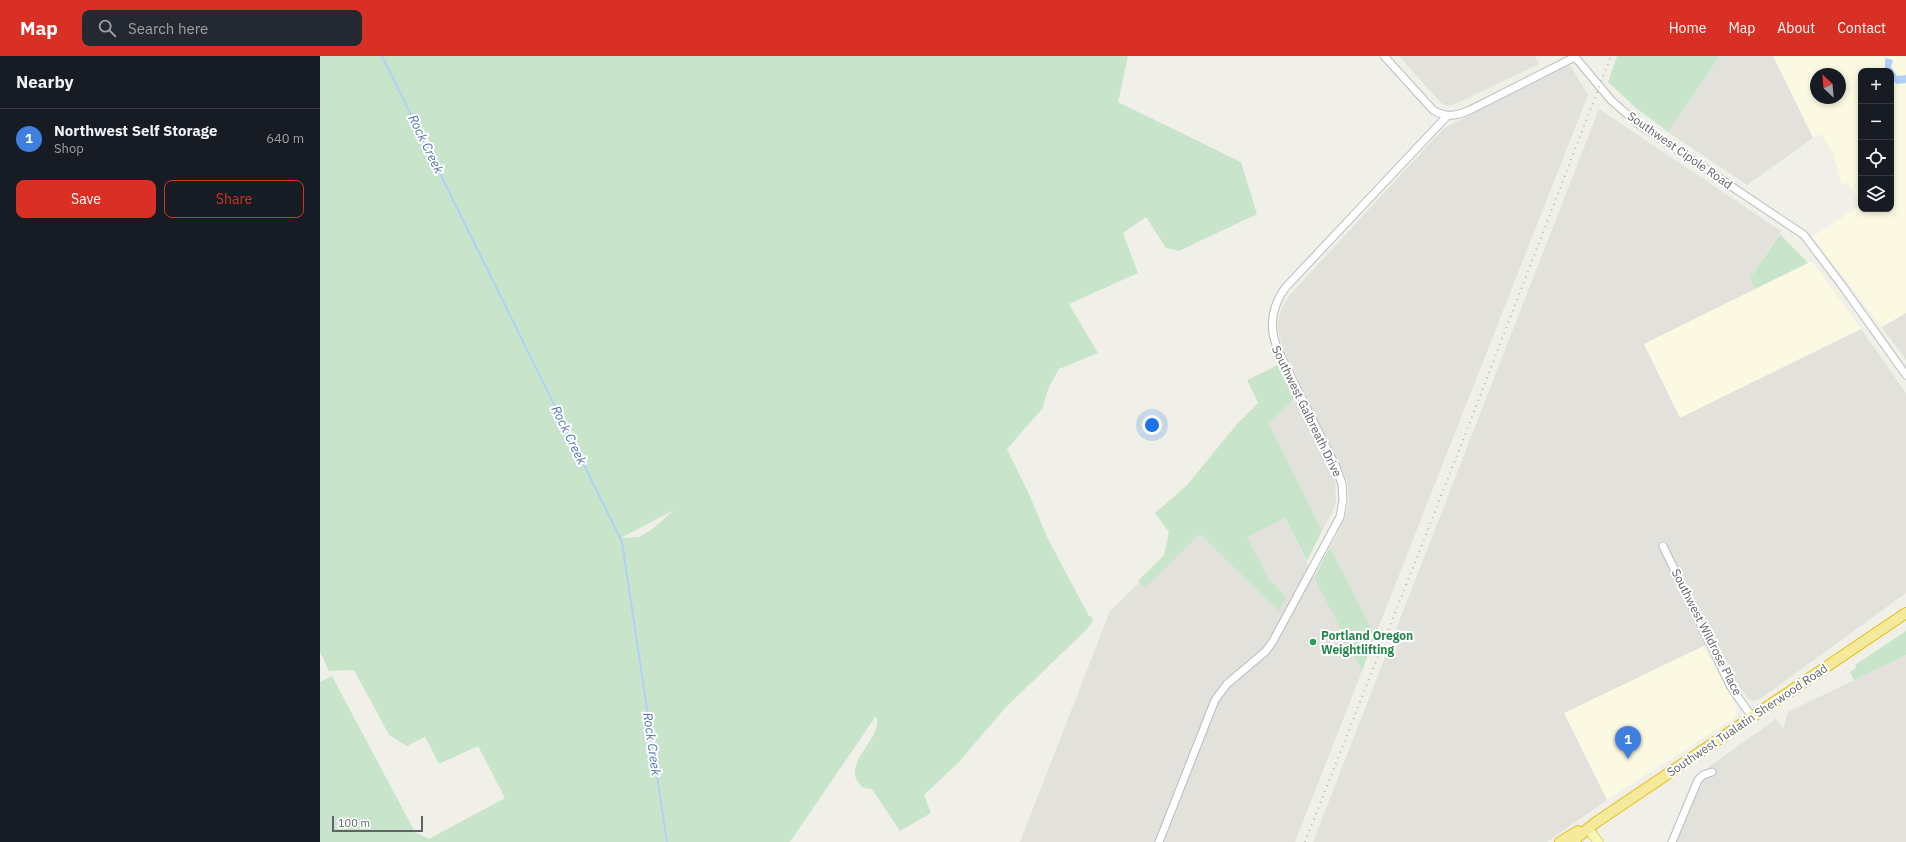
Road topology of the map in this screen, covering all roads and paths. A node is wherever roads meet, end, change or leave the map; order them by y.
1 (1384, 56) edge
2 (1575, 57) edge
3 (1447, 116) junction
4 (1906, 375) edge
5 (1663, 546) dead end
6 (1906, 613) edge
7 (1752, 717) junction
8 (1712, 772) dead end
9 (1588, 828) junction
10 (1159, 842) edge
11 (1560, 842) edge
12 (1572, 842) edge
13 (1598, 842) edge
14 (1672, 842) edge

1 - 3 street
2 - 3 street, Southwest Cipole Road
2 - 4 street, Southwest Cipole Road
3 - 10 street, Southwest Galbreath Drive
5 - 7 street, Southwest Wildrose Place
6 - 7 highway, Southwest Tualatin Sherwood Road
7 - 9 highway, Southwest Tualatin Sherwood Road
8 - 14 street
9 - 11 highway, Southwest Tualatin Sherwood Road
9 - 12 highway, Southwest Tualatin Sherwood Road
9 - 13 main road

